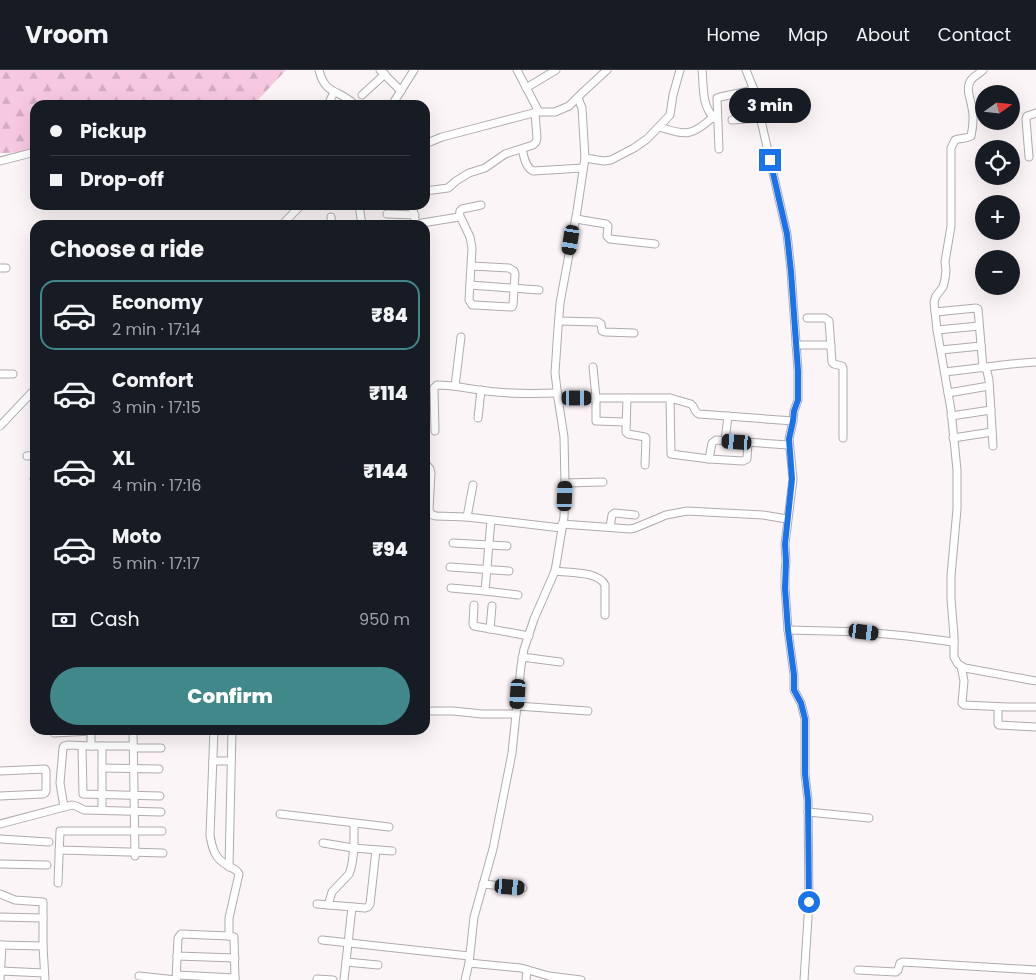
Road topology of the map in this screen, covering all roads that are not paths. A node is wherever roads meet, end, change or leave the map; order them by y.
1 (319, 70) edge
2 (414, 70) edge
3 (518, 70) edge
4 (556, 70) edge
5 (607, 70) edge
6 (680, 70) edge
7 (702, 70) edge
8 (746, 70) edge
9 (983, 70) edge
10 (382, 72) edge
11 (526, 88) junction
12 (754, 90) junction
13 (401, 91) junction
14 (334, 92) junction
15 (362, 95) dead end
16 (578, 98) junction
17 (330, 100) edge
18 (349, 100) edge
19 (395, 100) edge
20 (537, 113) junction
21 (1036, 113) edge
22 (761, 118) junction
23 (715, 119) junction
24 (732, 120) dead end
25 (659, 126) junction
26 (430, 142) edge
27 (522, 148) junction
28 (719, 149) dead end
29 (30, 153) edge
30 (1029, 157) dead end
31 (585, 158) junction
32 (0, 161) edge
33 (583, 168) junction
34 (430, 190) edge
35 (481, 205) dead end
36 (294, 210) edge
37 (413, 210) edge
38 (387, 214) dead end
39 (415, 216) junction
40 (460, 216) junction
41 (331, 217) dead end
42 (576, 219) junction
43 (286, 220) edge
44 (331, 220) edge
45 (416, 220) edge
46 (430, 222) edge
47 (655, 244) dead end
48 (472, 266) junction
49 (470, 285) junction
50 (514, 288) junction
51 (539, 290) dead end
52 (935, 312) junction
53 (807, 318) dead end
54 (559, 320) junction
55 (980, 326) junction
56 (937, 330) junction
57 (634, 332) dead end
58 (461, 337) dead end
59 (796, 345) junction
60 (831, 345) junction
61 (981, 346) junction
62 (941, 350) junction
63 (1036, 362) edge
64 (593, 367) dead end
65 (984, 368) junction
66 (945, 372) junction
67 (0, 374) edge
68 (13, 374) dead end
69 (455, 386) junction
70 (989, 386) junction
71 (480, 390) junction
72 (948, 393) junction
73 (30, 394) edge
74 (557, 396) junction
75 (596, 398) junction
76 (626, 398) junction
77 (670, 398) junction
78 (991, 410) junction
79 (728, 416) junction
80 (951, 416) junction
81 (478, 418) dead end
82 (793, 421) junction
83 (1, 422) edge
84 (626, 422) junction
85 (435, 431) dead end
86 (992, 432) junction
87 (843, 438) dead end
88 (953, 438) junction
89 (725, 441) junction
90 (748, 442) junction
91 (789, 445) junction
92 (993, 446) dead end
93 (30, 455) edge
94 (27, 456) dead end
95 (709, 459) junction
96 (645, 465) dead end
97 (430, 469) edge
98 (603, 482) dead end
99 (566, 483) junction
100 (472, 485) dead end
101 (430, 492) edge
102 (430, 512) edge
103 (636, 515) dead end
104 (467, 517) junction
105 (492, 520) junction
106 (787, 520) junction
107 (562, 526) junction
108 (610, 527) junction
109 (453, 543) dead end
110 (490, 546) junction
111 (507, 546) dead end
112 (450, 567) dead end
113 (487, 570) junction
114 (509, 571) dead end
115 (555, 571) junction
116 (451, 588) dead end
117 (485, 591) junction
118 (518, 595) dead end
119 (474, 605) dead end
120 (492, 606) dead end
121 (605, 615) dead end
122 (490, 629) junction
123 (788, 630) junction
124 (529, 636) junction
125 (954, 642) junction
126 (522, 657) junction
127 (560, 662) dead end
128 (961, 666) junction
129 (1036, 681) edge
130 (518, 706) junction
131 (998, 707) junction
132 (1036, 707) edge
133 (588, 711) dead end
134 (432, 712) dead end
135 (516, 714) junction
136 (1036, 726) edge
137 (91, 735) edge
138 (133, 735) edge
139 (214, 735) edge
140 (232, 735) edge
141 (82, 746) junction
142 (92, 746) junction
143 (102, 746) junction
144 (133, 747) junction
145 (161, 748) dead end
146 (213, 761) junction
147 (231, 761) junction
148 (102, 768) junction
149 (133, 769) junction
150 (159, 769) dead end
151 (0, 771) edge
152 (102, 795) junction
153 (134, 795) junction
154 (0, 796) edge
155 (160, 796) dead end
156 (64, 807) junction
157 (102, 810) junction
158 (134, 810) junction
159 (161, 812) dead end
160 (808, 812) junction
161 (280, 814) dead end
162 (869, 818) dead end
163 (0, 824) edge
164 (354, 824) junction
165 (389, 828) dead end
166 (134, 830) junction
167 (162, 831) dead end
168 (0, 839) edge
169 (49, 842) dead end
170 (323, 843) dead end
171 (353, 848) junction
172 (59, 850) junction
173 (376, 850) junction
174 (392, 851) dead end
175 (163, 853) dead end
176 (135, 854) junction
177 (0, 864) edge
178 (47, 865) dead end
179 (228, 867) junction
180 (58, 883) dead end
181 (483, 884) junction
182 (523, 888) dead end
183 (0, 894) edge
184 (316, 904) dead end
185 (328, 905) junction
186 (352, 907) junction
187 (0, 917) edge
188 (43, 918) junction
189 (229, 936) junction
190 (322, 940) dead end
191 (348, 943) junction
192 (1, 945) edge
193 (43, 946) junction
194 (177, 956) junction
195 (235, 958) junction
196 (469, 959) junction
197 (346, 962) junction
198 (378, 965) dead end
199 (527, 970) junction
200 (858, 970) dead end
201 (1036, 970) edge
202 (1, 971) edge
203 (139, 976) dead end
204 (44, 977) edge
205 (176, 978) edge
206 (235, 979) edge
207 (317, 979) edge
208 (566, 979) edge
209 (0, 980) edge
210 (333, 980) edge
211 (344, 980) edge
212 (465, 980) edge
213 (526, 980) edge
214 (581, 980) edge
215 (804, 980) edge

1 - 14 street
2 - 13 street
3 - 11 street
4 - 11 street
5 - 16 street
6 - 25 street
7 - 23 street
8 - 12 street
9 - 52 street
10 - 13 street
10 - 15 street
11 - 20 street
12 - 22 street
12 - 23 street
13 - 19 street
14 - 17 street
14 - 18 street
16 - 20 street
16 - 31 street
20 - 26 street
20 - 27 street
21 - 30 street
22 - 24 street
22 - 59 street
23 - 25 street
23 - 28 street
25 - 31 street
27 - 33 street
27 - 34 street
29 - 32 street
31 - 33 street
33 - 42 street
35 - 40 street
36 - 43 street
37 - 39 street
38 - 39 street
39 - 45 street
40 - 46 street
40 - 48 street
41 - 44 street
42 - 47 street
42 - 54 street
48 - 49 street
48 - 50 street
49 - 50 street
49 - 50 street
50 - 51 street
52 - 55 street
52 - 56 street
53 - 60 street
54 - 57 street
54 - 74 street
55 - 56 street
55 - 61 street
56 - 62 street
58 - 69 street
59 - 60 street
59 - 82 street
60 - 87 street
61 - 62 street
61 - 65 street
62 - 66 street
63 - 65 street
64 - 75 street
65 - 66 street
65 - 70 street
66 - 72 street
67 - 68 street
69 - 71 street
69 - 85 street
70 - 72 street
70 - 78 street
71 - 74 street
71 - 81 street
72 - 80 street
73 - 83 street
74 - 75 street
74 - 99 street
75 - 76 street
75 - 84 street
76 - 77 street
76 - 84 street
77 - 79 street
77 - 95 street
78 - 80 street
78 - 86 street
79 - 82 street
79 - 89 street
80 - 88 street
82 - 91 street
84 - 96 street
86 - 88 street
86 - 92 street
88 - 125 street
89 - 90 street
89 - 95 street
90 - 91 street
90 - 95 street
91 - 106 street
93 - 94 street
97 - 101 street
98 - 99 street
99 - 107 street
100 - 104 street
102 - 104 street
103 - 108 street
104 - 105 street
105 - 107 street
105 - 110 street
106 - 108 street
106 - 123 street
107 - 108 street
107 - 115 street
109 - 110 street
110 - 111 street
110 - 113 street
112 - 113 street
113 - 114 street
113 - 117 street
115 - 121 street
115 - 124 street
116 - 117 street
117 - 118 street
119 - 122 street
120 - 122 street
122 - 124 street
123 - 125 street
123 - 160 street
124 - 126 street
125 - 128 street
126 - 127 street
126 - 130 street
128 - 129 street
128 - 131 street
130 - 133 street
130 - 135 street
131 - 132 street
131 - 136 street
134 - 135 street
135 - 181 street
137 - 142 street
138 - 144 street
139 - 146 street
140 - 147 street
141 - 142 street
141 - 152 street
141 - 156 street
142 - 143 street
143 - 144 street
143 - 148 street
144 - 145 street
144 - 149 street
146 - 147 street
146 - 179 street
147 - 179 street
148 - 149 street
148 - 152 street
149 - 150 street
149 - 153 street
151 - 154 street
152 - 153 street
152 - 157 street
153 - 155 street
153 - 158 street
156 - 157 street
156 - 163 street
157 - 158 street
158 - 159 street
158 - 166 street
160 - 162 street
160 - 215 street
161 - 164 street
164 - 165 street
164 - 171 street
166 - 167 street
166 - 172 street
166 - 176 street
168 - 169 street
170 - 171 street
171 - 173 street
171 - 185 street
172 - 176 street
172 - 180 street
173 - 174 street
173 - 186 street
175 - 176 street
177 - 178 street
179 - 189 street
181 - 182 street
181 - 196 street
183 - 188 street
184 - 185 street
185 - 186 street
186 - 191 street
187 - 188 street
188 - 193 street
189 - 194 street
189 - 195 street
190 - 191 street
191 - 196 street
191 - 197 street
192 - 193 street
192 - 202 street
193 - 204 street
194 - 195 street
194 - 205 street
195 - 206 street
196 - 199 street
196 - 212 street
197 - 198 street
197 - 211 street
199 - 208 street
199 - 213 street
200 - 201 street
202 - 204 street
202 - 209 street
203 - 205 street
205 - 206 street
207 - 210 street
208 - 214 street

